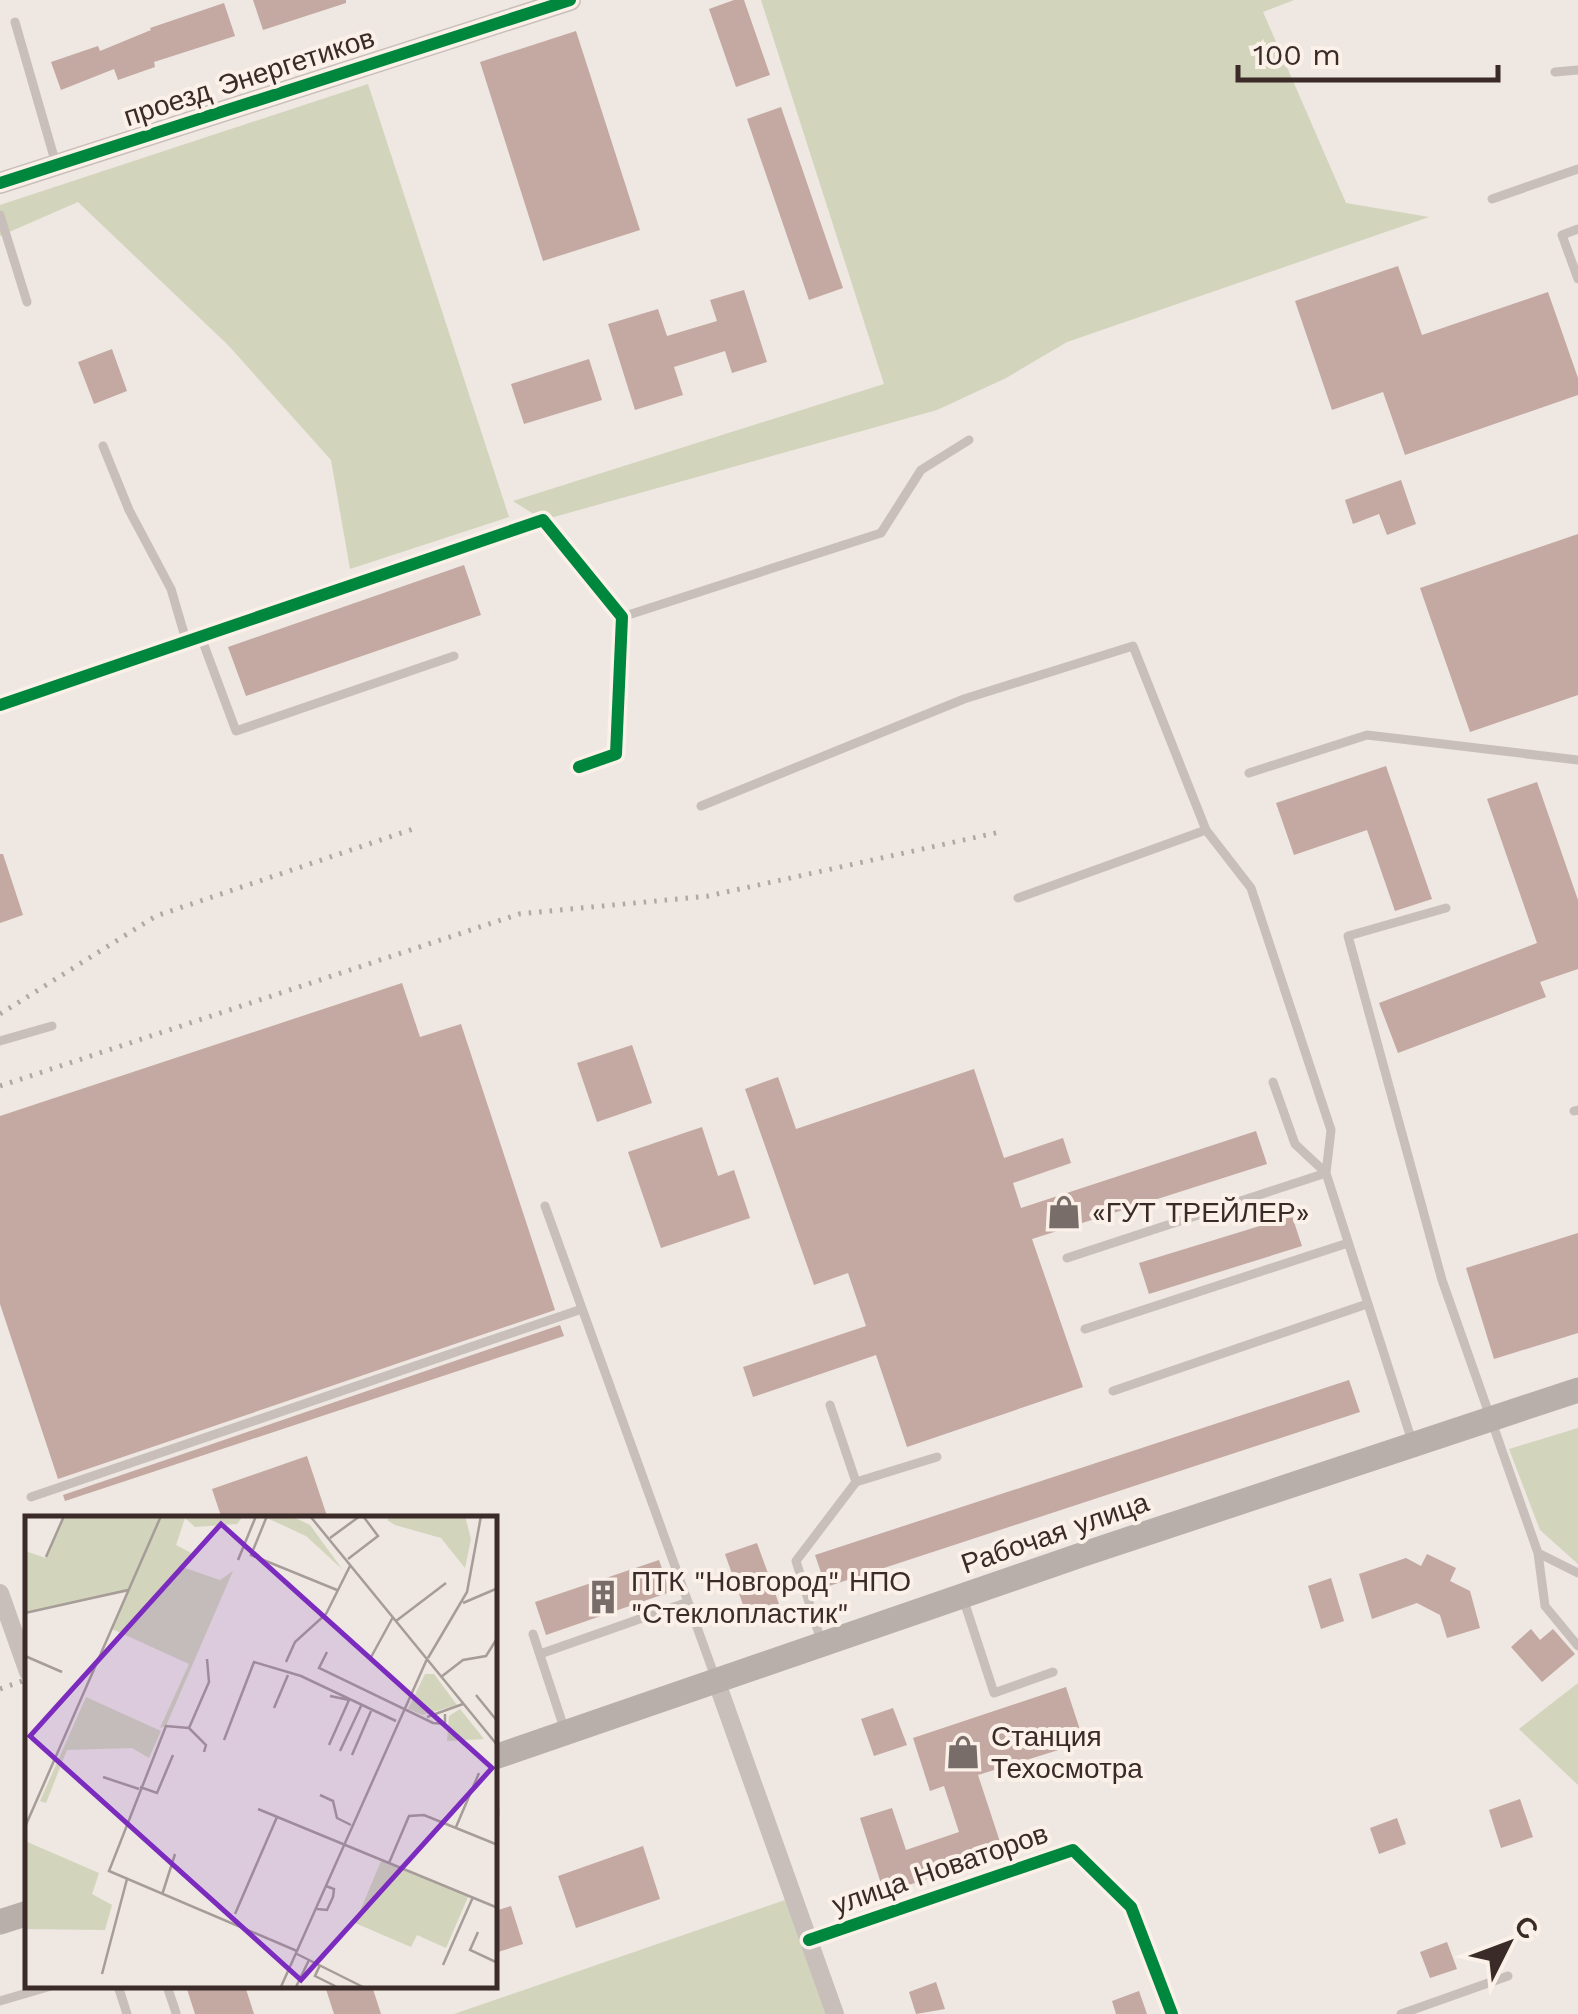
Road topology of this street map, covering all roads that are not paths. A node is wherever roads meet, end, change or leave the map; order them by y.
1 (570, 0) edge
2 (15, 22) dead end
3 (1578, 70) edge
4 (1555, 72) dead end
5 (56, 164) junction
6 (1578, 169) edge
7 (0, 182) edge
8 (1492, 198) dead end
9 (0, 215) edge
10 (1578, 229) edge
11 (1578, 280) edge
12 (28, 302) dead end
13 (970, 440) dead end
14 (103, 446) dead end
15 (622, 617) junction
16 (194, 639) junction
17 (454, 656) dead end
18 (0, 705) edge
19 (1578, 760) edge
20 (578, 767) dead end
21 (1249, 773) dead end
22 (700, 806) dead end
23 (1206, 830) junction
24 (1018, 898) dead end
25 (1446, 908) dead end
26 (52, 1026) dead end
27 (0, 1041) edge
28 (1274, 1082) dead end
29 (1326, 1173) junction
30 (545, 1206) dead end
31 (1348, 1243) junction
32 (1067, 1258) dead end
33 (1366, 1304) junction
34 (582, 1309) junction
35 (1085, 1329) dead end
36 (1578, 1390) edge
37 (1112, 1391) dead end
38 (830, 1405) dead end
39 (1488, 1419) junction
40 (1413, 1444) junction
41 (937, 1457) dead end
42 (856, 1482) junction
43 (31, 1497) dead end
44 (1538, 1553) junction
45 (1578, 1573) edge
46 (0, 1593) edge
47 (962, 1597) junction
48 (688, 1602) junction
49 (533, 1634) dead end
50 (822, 1644) junction
51 (1578, 1646) edge
52 (540, 1654) junction
53 (25, 1664) edge
54 (1053, 1672) dead end
55 (716, 1680) junction
56 (566, 1732) junction
57 (498, 1755) edge
58 (25, 1914) edge
59 (0, 1922) edge
60 (809, 1940) junction
61 (1508, 1976) dead end
62 (41, 1989) edge
63 (119, 1989) edge
64 (168, 1989) edge
65 (0, 2002) edge
66 (176, 2013) edge
67 (127, 2014) edge
68 (835, 2014) edge
69 (1172, 2014) edge
70 (1401, 2014) edge

1 - 5 street, проезд Энергетиков
2 - 5 lane
3 - 4 lane
5 - 7 street, проезд Энергетиков
6 - 8 lane
9 - 12 lane
10 - 11 lane
13 - 15 lane
14 - 16 lane
15 - 16 street
15 - 20 street
16 - 17 lane
16 - 18 street
19 - 21 lane
22 - 23 lane
23 - 24 lane
23 - 29 lane
25 - 39 lane
26 - 27 lane
28 - 29 lane
29 - 31 lane
29 - 32 lane
30 - 34 lane
31 - 33 lane
31 - 35 lane
33 - 37 lane
33 - 40 lane
34 - 43 lane
34 - 48 lane
36 - 39 main road, Рабочая улица
38 - 42 lane
39 - 40 main road, Рабочая улица
39 - 44 lane
40 - 47 main road, Рабочая улица
41 - 42 lane
42 - 50 lane
44 - 45 lane
44 - 51 lane
46 - 53 street
47 - 50 main road, Рабочая улица
47 - 54 lane
48 - 52 lane
48 - 55 lane
49 - 52 lane
50 - 55 main road, Рабочая улица
52 - 56 lane
55 - 56 main road, Рабочая улица
55 - 60 street
56 - 57 main road, Рабочая улица
58 - 59 main road
60 - 68 street
60 - 69 street, улица Новаторов
61 - 70 lane
62 - 65 lane
63 - 67 lane
64 - 66 lane

